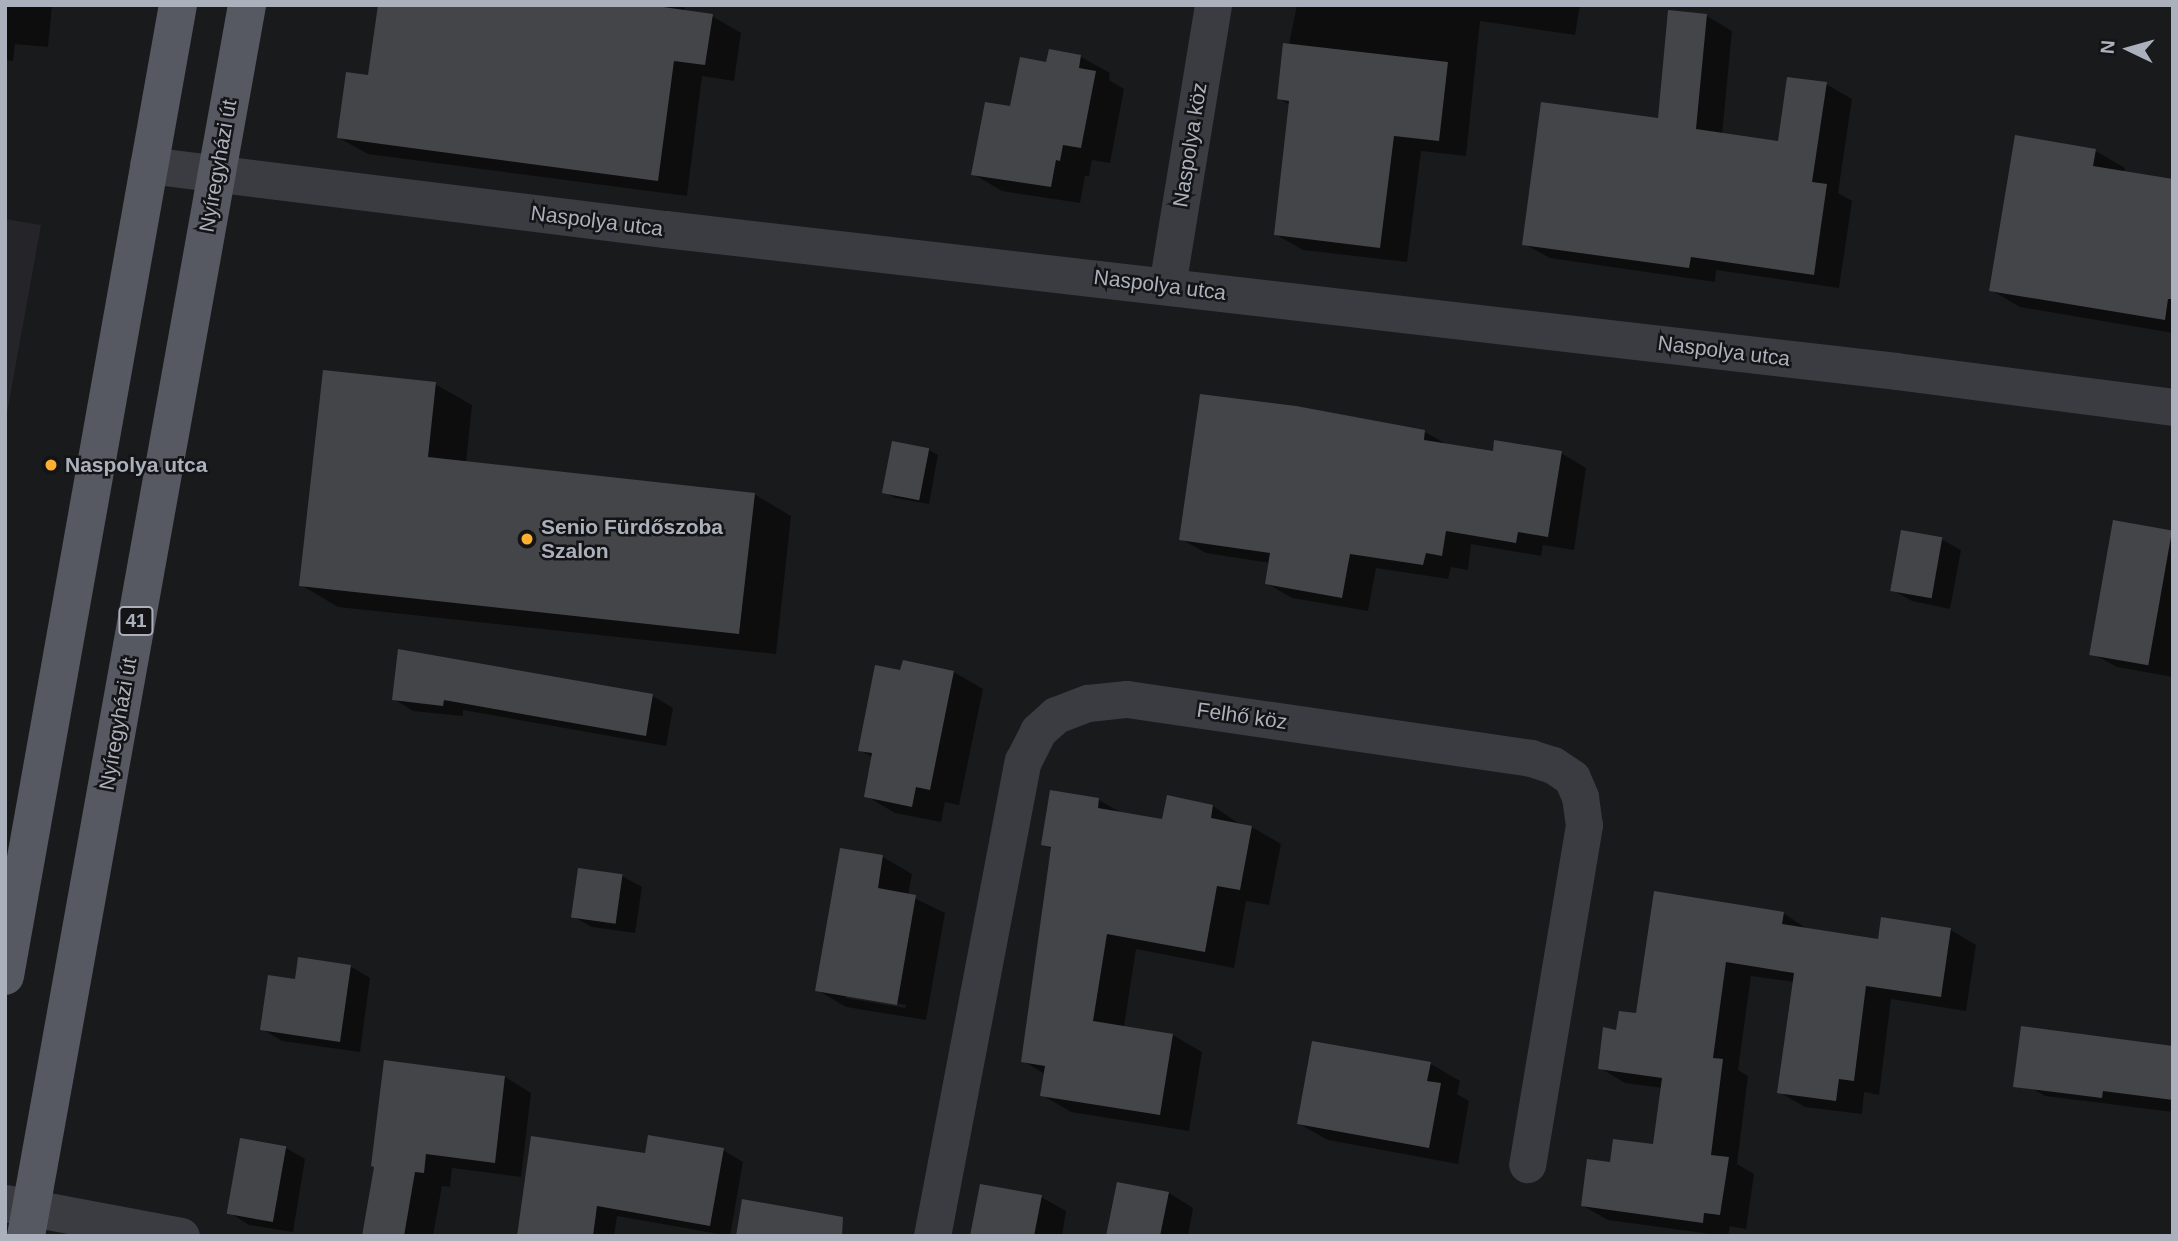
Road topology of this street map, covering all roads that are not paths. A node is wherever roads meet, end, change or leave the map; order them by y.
1 (178, 5) edge
2 (247, 5) edge
3 (1213, 5) edge
4 (148, 165) junction
5 (216, 174) junction
6 (1167, 286) junction
7 (2173, 407) edge
8 (5, 976) edge
9 (1527, 1164) dead end
10 (21, 1216) edge
11 (181, 1236) edge
12 (932, 1236) edge

1 - 4 main road
2 - 5 main road, Nyíregyházi út / 41
3 - 6 street, Naspolya köz
4 - 5 street, Naspolya utca
4 - 8 main road
5 - 6 street, Naspolya utca
5 - 10 main road, Nyíregyházi út / 41
6 - 7 street, Naspolya utca
9 - 12 street, Felhő köz
10 - 11 street

